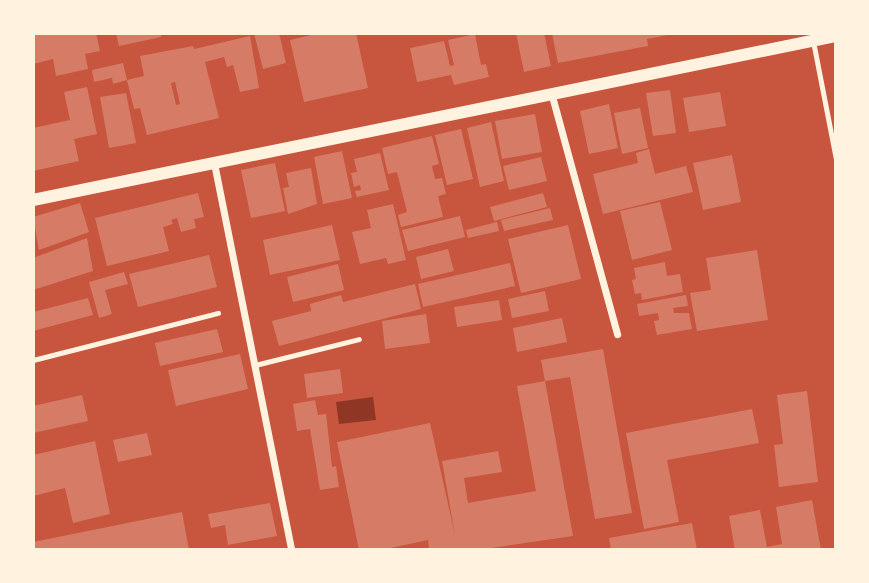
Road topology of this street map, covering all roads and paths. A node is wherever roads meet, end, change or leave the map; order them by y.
1 (836, 36) edge
2 (813, 41) junction
3 (552, 96) junction
4 (836, 159) edge
5 (214, 163) junction
6 (33, 200) edge
7 (218, 313) dead end
8 (617, 334) dead end
9 (359, 339) dead end
10 (33, 359) edge
11 (255, 365) junction
12 (291, 550) edge

1 - 2 street
2 - 3 street
2 - 4 lane
3 - 5 street
3 - 8 street
5 - 6 street
5 - 11 street
7 - 10 lane
9 - 11 lane
11 - 12 street

